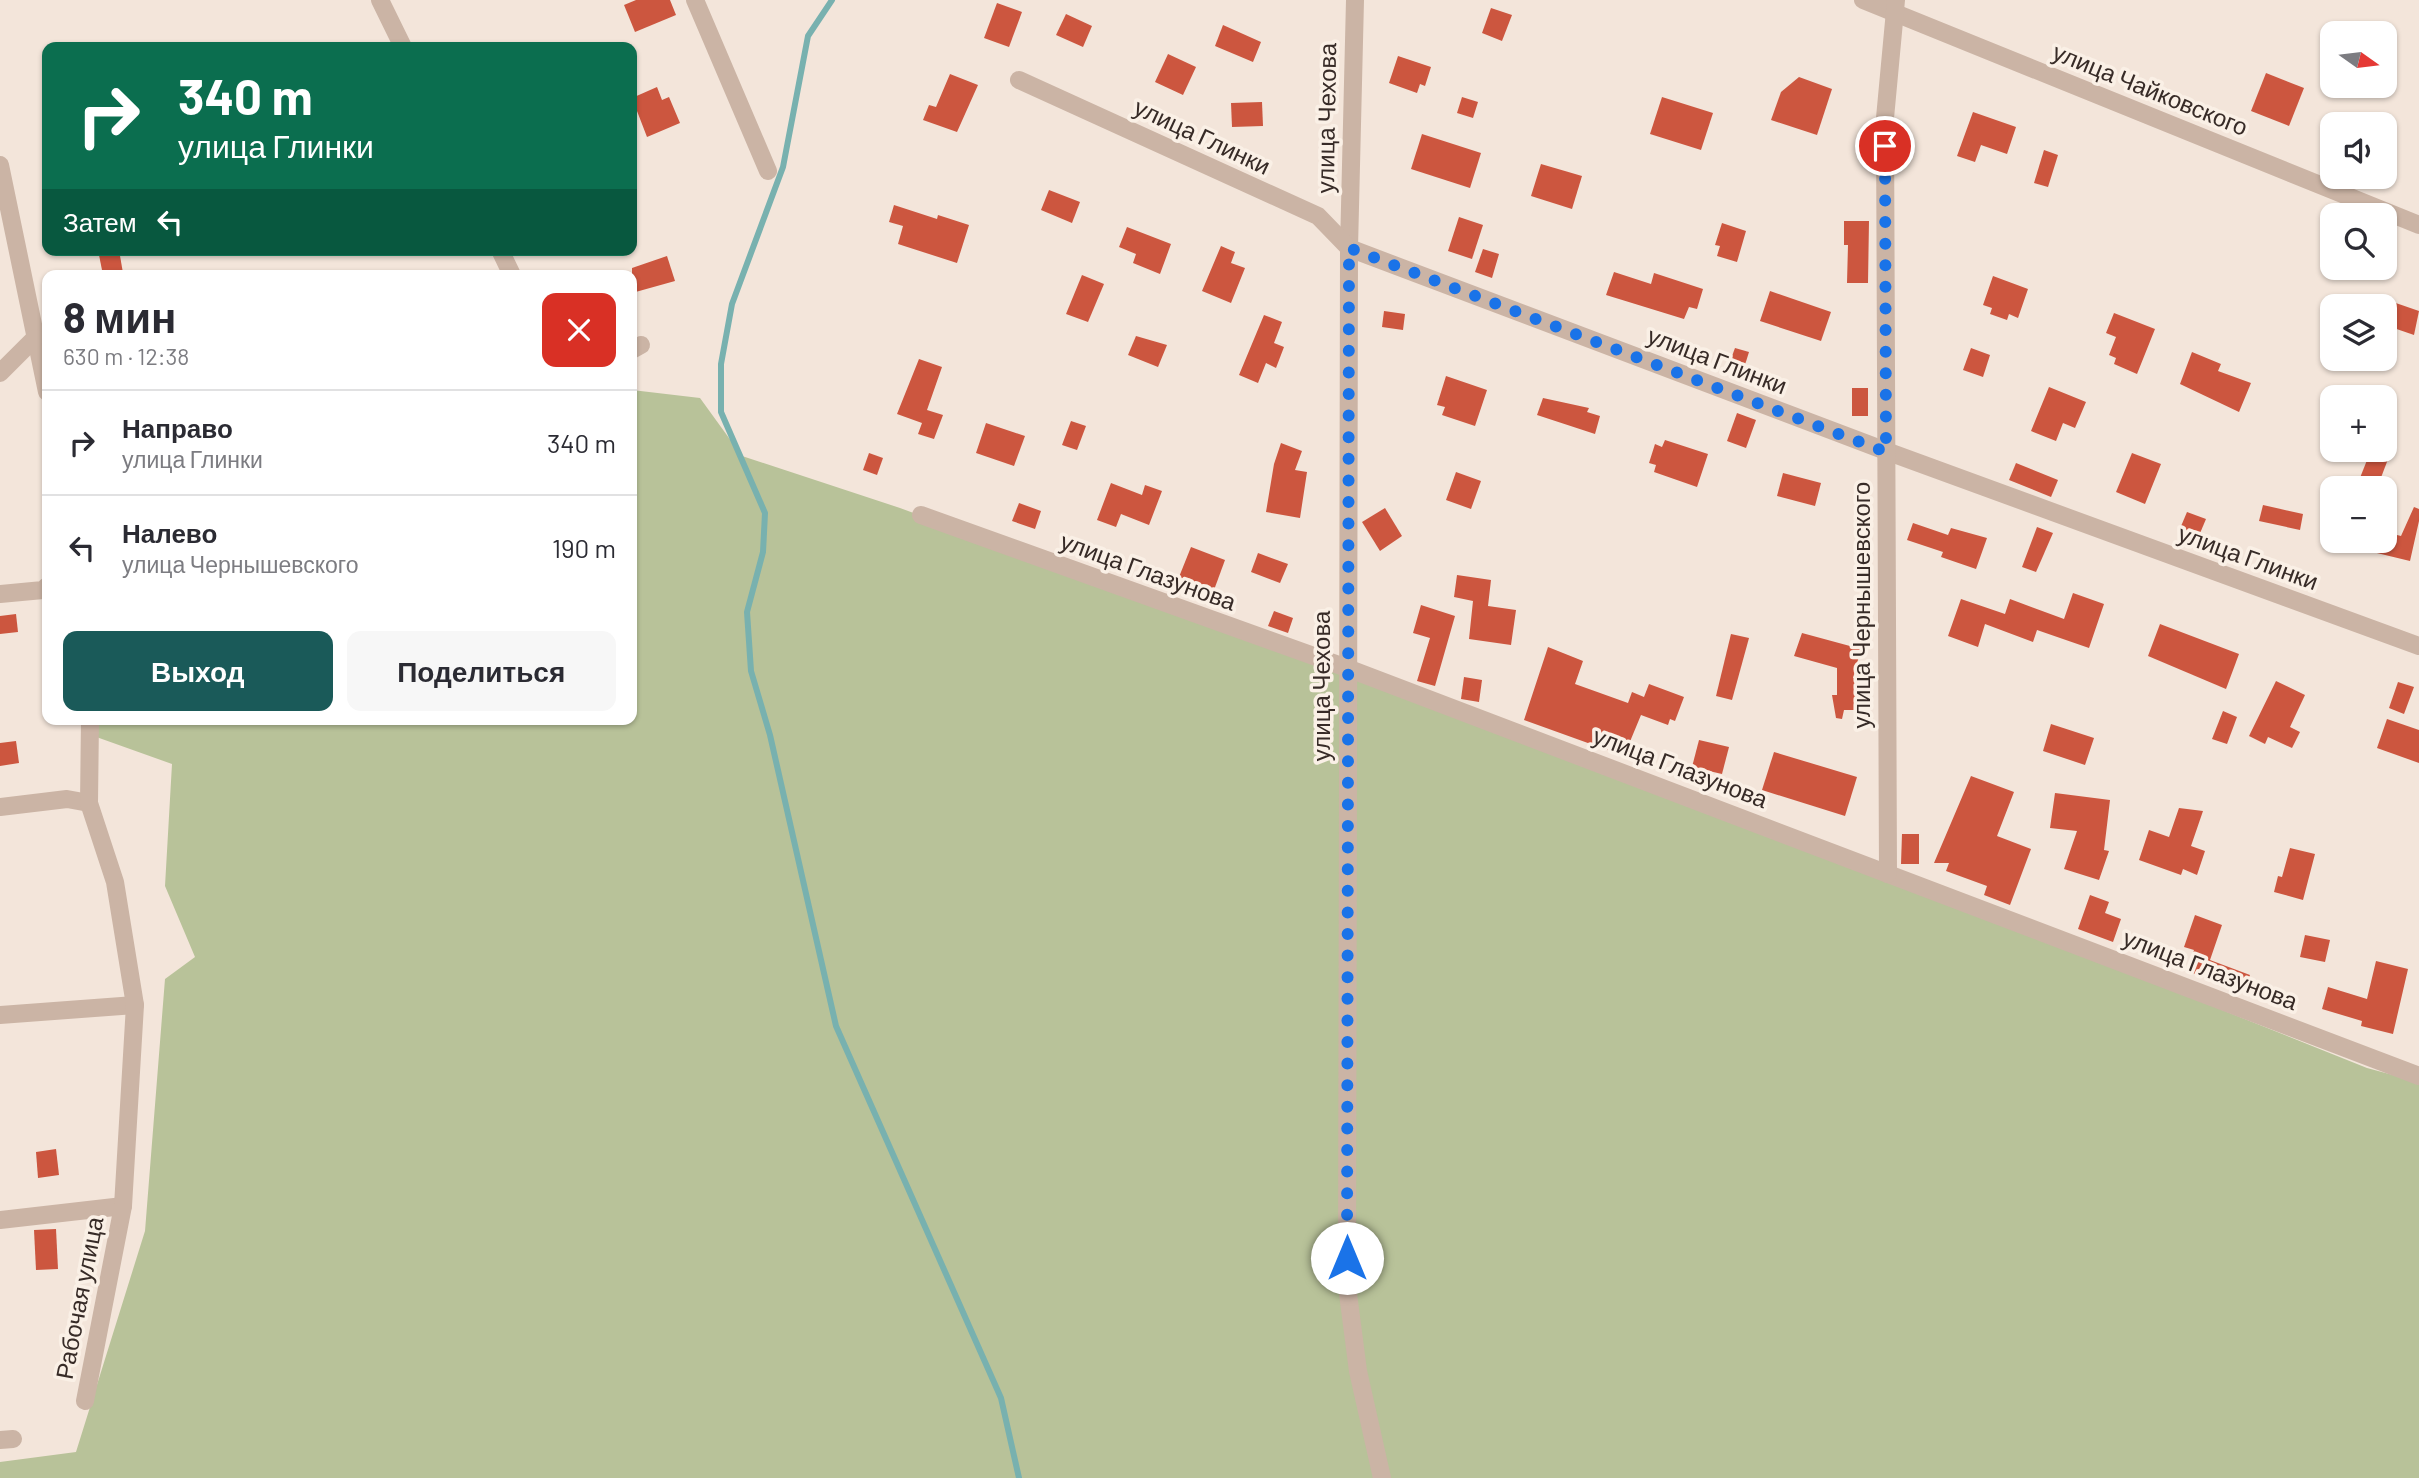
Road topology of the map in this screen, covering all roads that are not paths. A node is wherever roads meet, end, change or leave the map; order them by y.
1 (380, 0) edge
2 (695, 0) edge
3 (1355, 0) edge
4 (1863, 0) edge
5 (1895, 7) edge
6 (401, 42) edge
7 (1018, 80) dead end
8 (0, 164) edge
9 (768, 171) dead end
10 (2419, 225) edge
11 (8, 232) edge
12 (1349, 248) junction
13 (35, 338) junction
14 (42, 370) edge
15 (0, 373) edge
16 (1886, 452) junction
17 (921, 515) dead end
18 (42, 590) edge
19 (0, 594) edge
20 (2419, 646) edge
21 (1346, 668) junction
22 (90, 725) edge
23 (89, 803) junction
24 (0, 807) edge
25 (1888, 874) junction
26 (135, 1004) junction
27 (0, 1015) edge
28 (2419, 1076) edge
29 (123, 1206) junction
30 (0, 1220) edge
31 (85, 1401) dead end
32 (1382, 1478) edge

1 - 6 street
2 - 9 street
3 - 12 street, улица Чехова
4 - 5 street, улица Чайковского
5 - 10 street, улица Чайковского
5 - 16 street, улица Чернышевского
7 - 12 street, улица Глинки
8 - 11 street
11 - 13 street
12 - 16 street, улица Глинки
12 - 21 street, улица Чехова
13 - 14 street
13 - 15 street
16 - 20 street, улица Глинки
16 - 25 street, улица Чернышевского
17 - 21 street, улица Глазунова
18 - 19 street
21 - 25 street, улица Глазунова
21 - 32 street, улица Чехова
22 - 23 street, Рабочая улица
23 - 24 street
23 - 26 street, Рабочая улица
25 - 28 street, улица Глазунова
26 - 27 street
26 - 29 street, Рабочая улица
29 - 30 street
29 - 31 street, Рабочая улица

